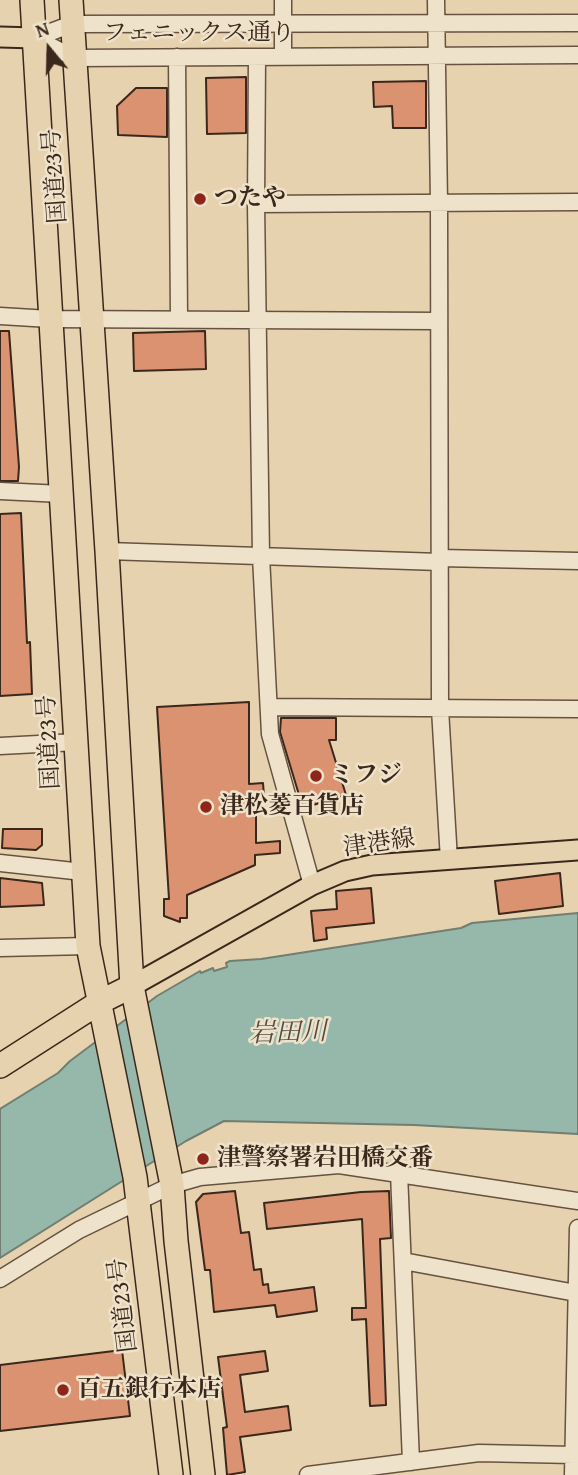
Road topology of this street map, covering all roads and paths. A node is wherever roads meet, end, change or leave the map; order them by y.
1 (32, 0) edge
2 (71, 0) edge
3 (283, 0) edge
4 (436, 0) edge
5 (436, 23) junction
6 (578, 23) edge
7 (72, 24) junction
8 (283, 24) junction
9 (0, 37) edge
10 (35, 38) junction
11 (578, 55) edge
12 (437, 56) junction
13 (177, 57) junction
14 (257, 57) junction
15 (283, 57) junction
16 (74, 58) junction
17 (578, 202) edge
18 (439, 203) junction
19 (256, 204) junction
20 (0, 316) edge
21 (91, 318) junction
22 (50, 319) junction
23 (180, 319) junction
24 (259, 321) junction
25 (438, 321) junction
26 (0, 491) edge
27 (62, 494) junction
28 (107, 551) junction
29 (261, 555) junction
30 (440, 560) junction
31 (578, 561) edge
32 (269, 707) junction
33 (440, 709) junction
34 (578, 709) edge
35 (77, 742) junction
36 (0, 746) edge
37 (578, 850) edge
38 (449, 860) junction
39 (0, 863) edge
40 (83, 872) junction
41 (312, 885) junction
42 (88, 946) junction
43 (0, 948) edge
44 (133, 994) junction
45 (100, 1007) junction
46 (0, 1066) edge
47 (399, 1173) junction
48 (169, 1177) junction
49 (138, 1201) junction
50 (578, 1201) edge
51 (578, 1228) edge
52 (403, 1261) junction
53 (0, 1279) edge
54 (576, 1293) junction
55 (573, 1455) junction
56 (411, 1462) junction
57 (349, 1473) edge
58 (171, 1475) edge
59 (203, 1475) edge
60 (308, 1475) edge
61 (573, 1475) edge

1 - 10 highway, 国道23号
2 - 7 highway, 国道23号
3 - 8 street
4 - 5 street
5 - 6 street, フェニックス通り
5 - 8 street, フェニックス通り
5 - 12 street
7 - 8 street, フェニックス通り
7 - 10 street, フェニックス通り
7 - 16 highway, 国道23号
8 - 15 street
9 - 10 main road
10 - 16 street, フェニックス通り
10 - 22 highway, 国道23号
11 - 12 street, フェニックス通り
12 - 15 street, フェニックス通り
12 - 18 street
13 - 14 street, フェニックス通り
13 - 16 street, フェニックス通り
13 - 23 street
14 - 15 street, フェニックス通り
14 - 19 street
16 - 21 highway, 国道23号
17 - 18 street
18 - 19 street
18 - 25 street
19 - 24 street
20 - 22 street
21 - 22 street
21 - 23 street
21 - 28 highway, 国道23号
22 - 27 highway, 国道23号
23 - 24 street
24 - 25 street
24 - 29 street
25 - 30 street
26 - 27 street
27 - 35 highway, 国道23号
28 - 29 street
28 - 44 highway, 国道23号
29 - 30 street
29 - 32 street
30 - 31 street
30 - 33 street
32 - 33 street
32 - 41 street
33 - 34 street
33 - 38 street
35 - 36 street
35 - 40 highway, 国道23号
37 - 38 main road, 津港線
38 - 41 main road, 津港線
39 - 40 street
40 - 42 highway, 国道23号
41 - 44 main road, 津港線
42 - 43 street
42 - 45 highway, 国道23号
44 - 45 highway
44 - 48 highway, 国道23号
45 - 46 highway
45 - 49 highway, 国道23号
47 - 48 street
47 - 50 street
47 - 52 street
48 - 49 street
48 - 59 highway, 国道23号
49 - 53 street
49 - 58 highway, 国道23号
51 - 54 street
52 - 54 street
52 - 56 street
54 - 55 street
55 - 56 street
55 - 61 street
56 - 57 street
57 - 60 street

